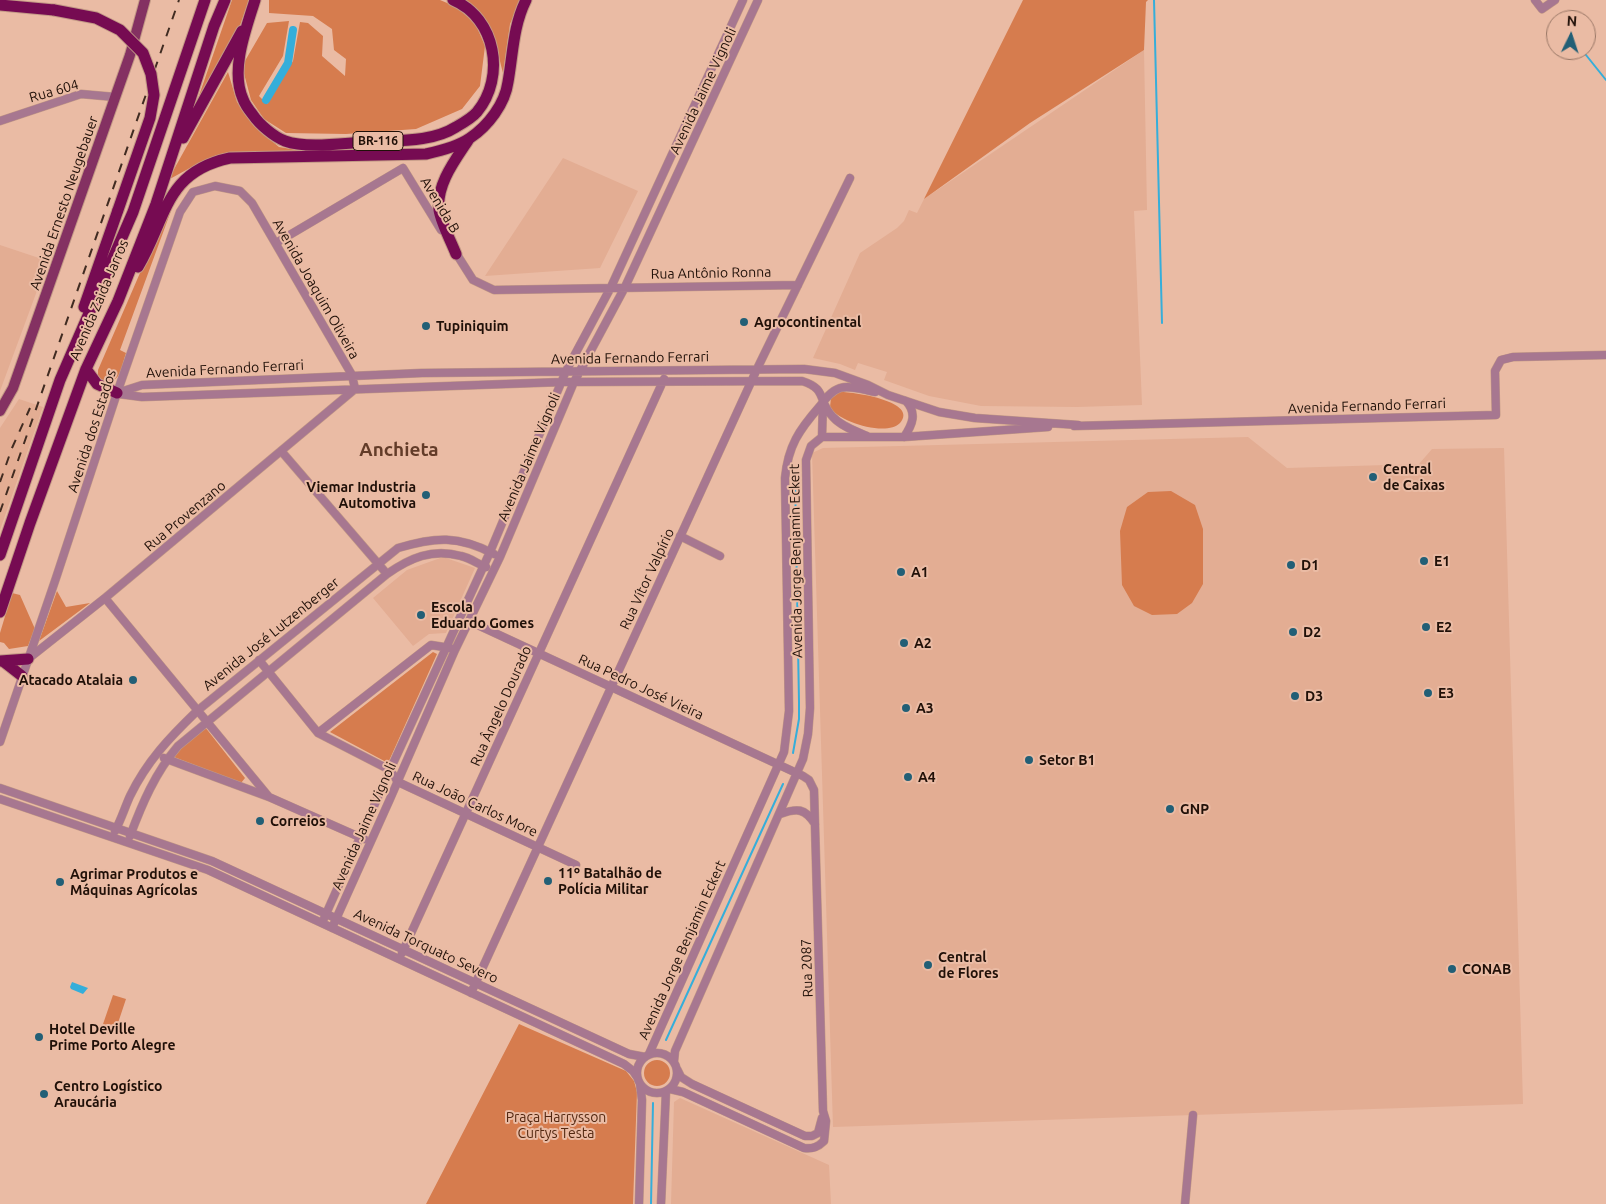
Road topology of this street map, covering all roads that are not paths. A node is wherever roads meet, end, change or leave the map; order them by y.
1 (145, 0) edge
2 (205, 0) edge
3 (224, 0) edge
4 (255, 0) edge
5 (453, 0) edge
6 (526, 0) edge
7 (743, 0) edge
8 (758, 0) edge
9 (1535, 0) edge
10 (1555, 0) edge
11 (0, 5) edge
12 (49, 10) junction
13 (0, 12) edge
14 (250, 16) junction
15 (727, 35) junction
16 (739, 42) junction
17 (115, 98) junction
18 (0, 121) edge
19 (469, 139) junction
20 (171, 161) junction
21 (850, 178) dead end
22 (252, 203) joint
23 (276, 243) junction
24 (456, 254) junction
25 (798, 285) junction
26 (611, 287) junction
27 (625, 287) junction
28 (118, 301) junction
29 (1606, 355) edge
30 (86, 369) junction
31 (757, 369) junction
32 (642, 370) junction
33 (668, 370) junction
34 (566, 371) junction
35 (580, 371) junction
36 (422, 373) junction
37 (352, 375) junction
38 (60, 380) junction
39 (751, 381) junction
40 (562, 382) junction
41 (574, 382) junction
42 (663, 382) junction
43 (422, 387) junction
44 (355, 389) junction
45 (116, 393) junction
46 (888, 395) junction
47 (906, 401) junction
48 (823, 402) junction
49 (1, 408) edge
50 (1078, 426) junction
51 (904, 436) junction
52 (822, 437) junction
53 (872, 437) junction
54 (282, 452) junction
55 (680, 536) junction
56 (490, 552) junction
57 (0, 555) edge
58 (720, 556) dead end
59 (500, 557) junction
60 (378, 563) junction
61 (484, 566) junction
62 (493, 570) junction
63 (387, 574) junction
64 (105, 598) junction
65 (0, 612) edge
66 (469, 621) junction
67 (447, 646) junction
68 (455, 650) junction
69 (539, 653) junction
70 (28, 658) junction
71 (259, 660) junction
72 (1, 661) edge
73 (269, 671) junction
74 (22, 676) junction
75 (611, 687) junction
76 (197, 711) junction
77 (206, 722) junction
78 (318, 733) junction
79 (0, 742) edge
80 (156, 754) junction
81 (166, 760) junction
82 (779, 764) junction
83 (390, 770) junction
84 (800, 774) junction
85 (398, 782) junction
86 (0, 788) edge
87 (269, 797) junction
88 (0, 799) edge
89 (54, 806) junction
90 (465, 814) junction
91 (780, 814) junction
92 (49, 816) junction
93 (815, 824) junction
94 (116, 828) junction
95 (131, 833) junction
96 (111, 837) junction
97 (361, 837) junction
98 (371, 842) junction
99 (128, 843) junction
100 (538, 847) junction
101 (576, 865) dead end
102 (266, 886) junction
103 (262, 895) junction
104 (326, 914) junction
105 (336, 919) junction
106 (322, 923) junction
107 (332, 928) junction
108 (404, 950) junction
109 (399, 960) junction
110 (476, 983) junction
111 (471, 993) junction
112 (647, 1055) junction
113 (676, 1065) junction
114 (638, 1080) junction
115 (668, 1090) junction
116 (823, 1111) junction
117 (1193, 1115) dead end
118 (639, 1204) edge
119 (661, 1204) edge
120 (1185, 1204) edge

1 - 17 main road, Avenida Ernesto Neugebauer
2 - 38 highway, Avenida Zaida Jarros
3 - 20 highway, Avenida Zaida Jarros
4 - 14 highway, BR-116
5 - 14 highway, BR-116
6 - 19 highway
7 - 15 street, Avenida Jaime Vignoli
8 - 16 street, Avenida Jaime Vignoli
9 - 10 street
11 - 12 highway
12 - 13 highway
12 - 38 highway, bridge
14 - 20 highway
15 - 16 street
15 - 26 street, Avenida Jaime Vignoli
16 - 27 street, Avenida Jaime Vignoli
17 - 18 street, Rua 604
17 - 49 main road, Avenida Ernesto Neugebauer
19 - 24 highway
19 - 28 highway
20 - 28 highway, Avenida Zaida Jarros
21 - 25 street, Rua Vítor Valpírio
22 - 23 street, Avenida Joaquim Oliveira
22 - 45 street, Avenida dos Estados
23 - 24 street, Avenida B
23 - 37 street, Avenida Joaquim Oliveira
24 - 26 street, Avenida B
25 - 27 street, Rua Antônio Ronna
25 - 31 street, Rua Vítor Valpírio
26 - 27 street, Rua Antônio Ronna
26 - 34 street, Avenida Jaime Vignoli
27 - 35 street, Avenida Jaime Vignoli
28 - 30 highway, Avenida Zaida Jarros
29 - 50 street, Avenida Fernando Ferrari
30 - 45 highway
30 - 65 highway, Avenida Zaida Jarros
31 - 33 street, Avenida Fernando Ferrari
31 - 39 street, Rua Vítor Valpírio
31 - 46 street, Avenida Fernando Ferrari
32 - 33 street, Avenida Fernando Ferrari
32 - 35 street, Avenida Fernando Ferrari
32 - 42 street
33 - 42 street, Rua Ângelo Dourado
34 - 35 street, Avenida Fernando Ferrari
34 - 36 street, Avenida Fernando Ferrari
34 - 40 street, Avenida Jaime Vignoli
35 - 41 street, Avenida Jaime Vignoli
36 - 37 street, Avenida Fernando Ferrari
36 - 43 street
37 - 44 street, Avenida Joaquim Oliveira
37 - 45 street, Avenida Fernando Ferrari
38 - 57 highway, Avenida Zaida Jarros
39 - 42 street, Avenida Fernando Ferrari
39 - 48 street, Avenida Fernando Ferrari
39 - 55 street, Rua Vítor Valpírio
40 - 41 street, Avenida Fernando Ferrari
40 - 43 street, Avenida Fernando Ferrari
40 - 56 street, Avenida Jaime Vignoli
41 - 42 street, Avenida Fernando Ferrari
41 - 59 street, Avenida Jaime Vignoli
42 - 69 street, Rua Ângelo Dourado
43 - 44 street, Avenida Fernando Ferrari
44 - 45 street, Avenida Fernando Ferrari
44 - 54 street, Rua Provenzano
45 - 70 street, Avenida dos Estados
46 - 47 street, Avenida Fernando Ferrari
46 - 48 street, Avenida Jorge Benjamin Eckert
47 - 50 street, Avenida Fernando Ferrari
47 - 51 street
48 - 52 street
48 - 53 street, Avenida Fernando Ferrari
48 - 82 street, Avenida Jorge Benjamin Eckert
50 - 51 street, Avenida Fernando Ferrari
51 - 53 street, Avenida Fernando Ferrari
52 - 53 street, Avenida Fernando Ferrari
52 - 84 street, Avenida Jorge Benjamin Eckert
54 - 60 street
54 - 64 street, Rua Provenzano
55 - 58 street
55 - 75 street, Rua Vítor Valpírio
56 - 59 street, Avenida José Lutzenberger
56 - 60 street, Avenida José Lutzenberger
56 - 61 street, Avenida Jaime Vignoli
59 - 62 street, Avenida Jaime Vignoli
60 - 63 street
60 - 71 street, Avenida José Lutzenberger
61 - 62 street, Avenida José Lutzenberger
61 - 63 street, Avenida José Lutzenberger
61 - 67 street, Avenida Jaime Vignoli
62 - 66 street, Avenida Jaime Vignoli
63 - 73 street, Avenida José Lutzenberger
64 - 70 street, Rua Provenzano
64 - 76 street
66 - 68 street, Avenida Jaime Vignoli
66 - 69 street, Rua Pedro José Vieira
67 - 68 street
67 - 78 street
67 - 83 street, Avenida Jaime Vignoli
68 - 85 street, Avenida Jaime Vignoli
69 - 75 street, Rua Pedro José Vieira
69 - 90 street, Rua Ângelo Dourado
70 - 72 highway
70 - 74 street, Avenida dos Estados
71 - 73 street, Rua João Carlos More
71 - 76 street, Avenida José Lutzenberger
72 - 74 highway
73 - 77 street, Avenida José Lutzenberger
73 - 78 street, Rua João Carlos More
74 - 79 street, Avenida dos Estados
75 - 82 street, Rua Pedro José Vieira
75 - 100 street, Rua Vítor Valpírio
76 - 77 street
76 - 80 street, Avenida José Lutzenberger
77 - 81 street, Avenida José Lutzenberger
77 - 87 street
78 - 83 street, Rua João Carlos More
80 - 81 street
80 - 94 street, Avenida José Lutzenberger
81 - 87 street
81 - 95 street, Avenida José Lutzenberger
82 - 84 street, Rua Pedro José Vieira
82 - 112 street, Avenida Jorge Benjamin Eckert
83 - 85 street, Rua João Carlos More
83 - 97 street, Avenida Jaime Vignoli
84 - 91 street, Avenida Jorge Benjamin Eckert
84 - 93 street, Rua 2087
85 - 90 street, Rua João Carlos More
85 - 98 street, Avenida Jaime Vignoli
86 - 89 street, Avenida Torquato Severo
87 - 97 street
88 - 92 street, Avenida Torquato Severo
89 - 92 street
89 - 94 street, Avenida Torquato Severo
90 - 100 street, Rua João Carlos More
90 - 108 street, Rua Ângelo Dourado
91 - 93 street
91 - 113 street, Avenida Jorge Benjamin Eckert
92 - 96 street, Avenida Torquato Severo
93 - 116 street, Rua 2087
94 - 95 street, Avenida Torquato Severo
94 - 96 street, Avenida José Lutzenberger
95 - 99 street, Avenida José Lutzenberger
95 - 102 street, Avenida Torquato Severo
96 - 99 street, Avenida Torquato Severo
97 - 98 street
97 - 104 street, Avenida Jaime Vignoli
98 - 105 street, Avenida Jaime Vignoli
99 - 103 street, Avenida Torquato Severo
100 - 101 street, Rua João Carlos More
100 - 110 street, Rua Vítor Valpírio
102 - 103 street
102 - 104 street, Avenida Torquato Severo
103 - 106 street, Avenida Torquato Severo
104 - 105 street, Avenida Torquato Severo
104 - 106 street, Avenida Jaime Vignoli
105 - 107 street, Avenida Jaime Vignoli
105 - 108 street, Avenida Torquato Severo
106 - 107 street, Avenida Torquato Severo
107 - 109 street, Avenida Torquato Severo
108 - 109 street, Rua Ângelo Dourado
108 - 110 street, Avenida Torquato Severo
109 - 111 street, Avenida Torquato Severo
110 - 111 street, Rua Vítor Valpírio
110 - 112 street, Avenida Torquato Severo
111 - 114 street, Avenida Torquato Severo
112 - 113 street
112 - 114 street
113 - 115 street
113 - 116 street
114 - 115 street
114 - 118 street
115 - 116 street, Rua 2087
115 - 119 street
117 - 120 street

